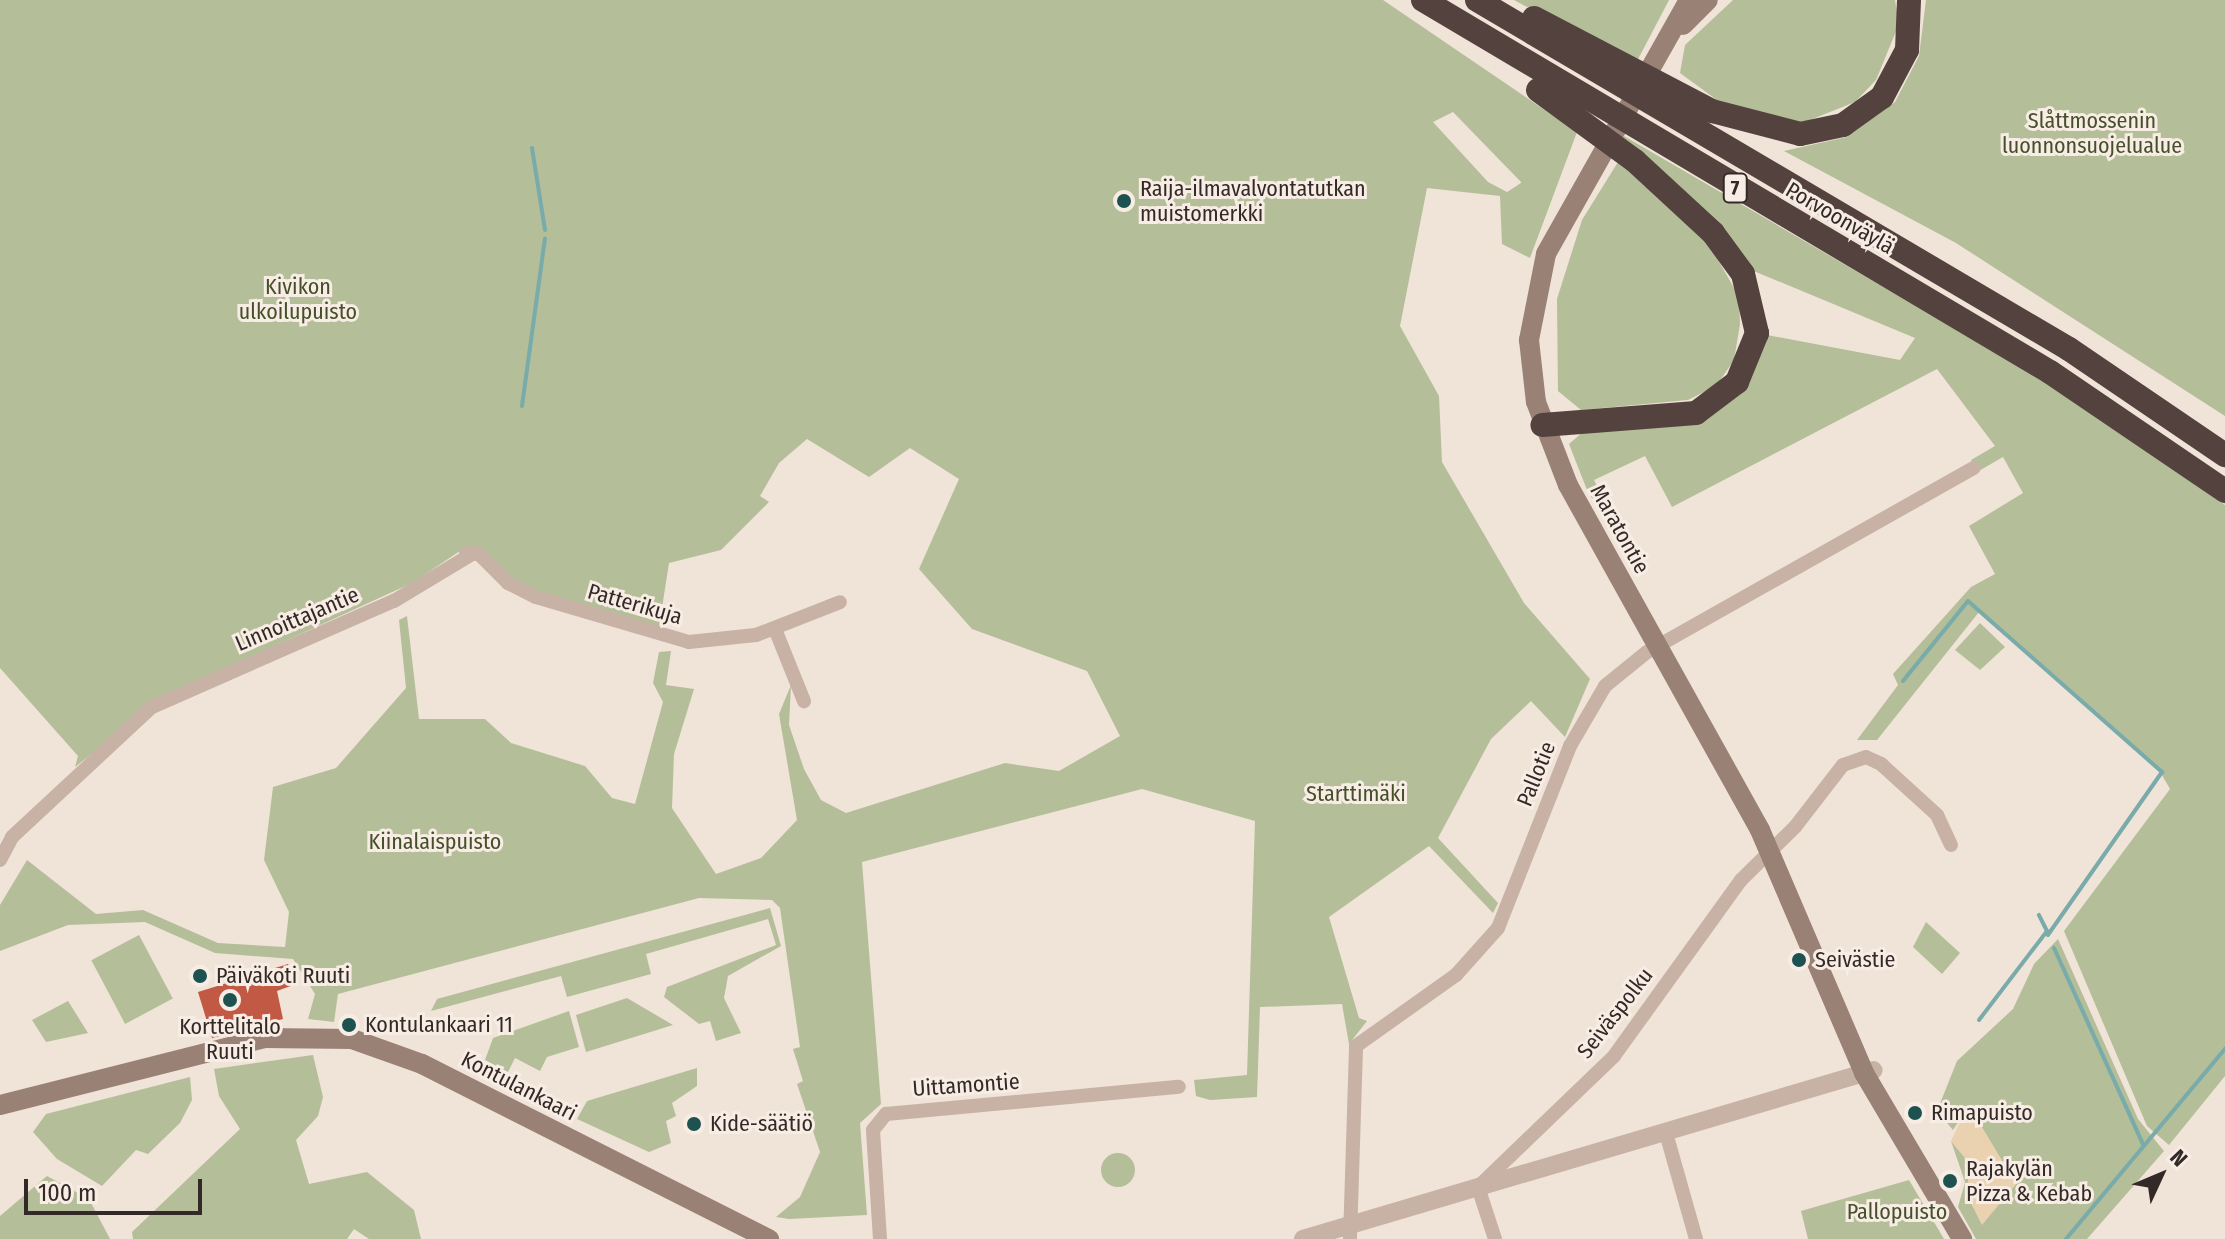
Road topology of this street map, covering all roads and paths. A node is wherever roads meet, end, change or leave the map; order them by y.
1 (1420, 0) edge
2 (1477, 0) edge
3 (1503, 0) edge
4 (1689, 0) edge
5 (1708, 0) edge
6 (1909, 0) edge
7 (1660, 49) junction
8 (1542, 425) junction
9 (2225, 455) edge
10 (1974, 468) dead end
11 (2225, 491) edge
12 (475, 552) joint
13 (840, 602) dead end
14 (775, 629) junction
15 (1657, 647) junction
16 (804, 701) dead end
17 (1951, 845) dead end
18 (1770, 852) junction
19 (1, 859) edge
20 (1869, 1071) junction
21 (1179, 1087) dead end
22 (0, 1105) edge
23 (1666, 1133) junction
24 (1478, 1187) junction
25 (1351, 1232) edge
26 (769, 1239) edge
27 (880, 1239) edge
28 (1303, 1239) edge
29 (1495, 1239) edge
30 (1696, 1239) edge
31 (1962, 1239) edge

1 - 8 highway
1 - 11 highway, Porvoonväylä / 7
2 - 9 highway, Porvoonväylä / 7
3 - 6 highway
4 - 7 main road, Maratontie
5 - 7 main road, Maratontie
7 - 8 main road, Maratontie
8 - 15 main road, Maratontie
10 - 15 street, Pallotie
12 - 14 street, Patterikuja
12 - 19 street, Linnoittajantie
13 - 14 street, Patterikuja
14 - 16 street
15 - 18 main road, Maratontie
15 - 25 street, Pallotie
17 - 18 street, Seiväspolku
18 - 20 main road, Maratontie
18 - 24 street, Seiväspolku
20 - 23 street
20 - 31 main road, Maratontie
21 - 27 street, Uittamontie
22 - 26 main road, Kontulankaari
23 - 24 street
23 - 30 street
24 - 25 street
24 - 29 street
25 - 28 street

